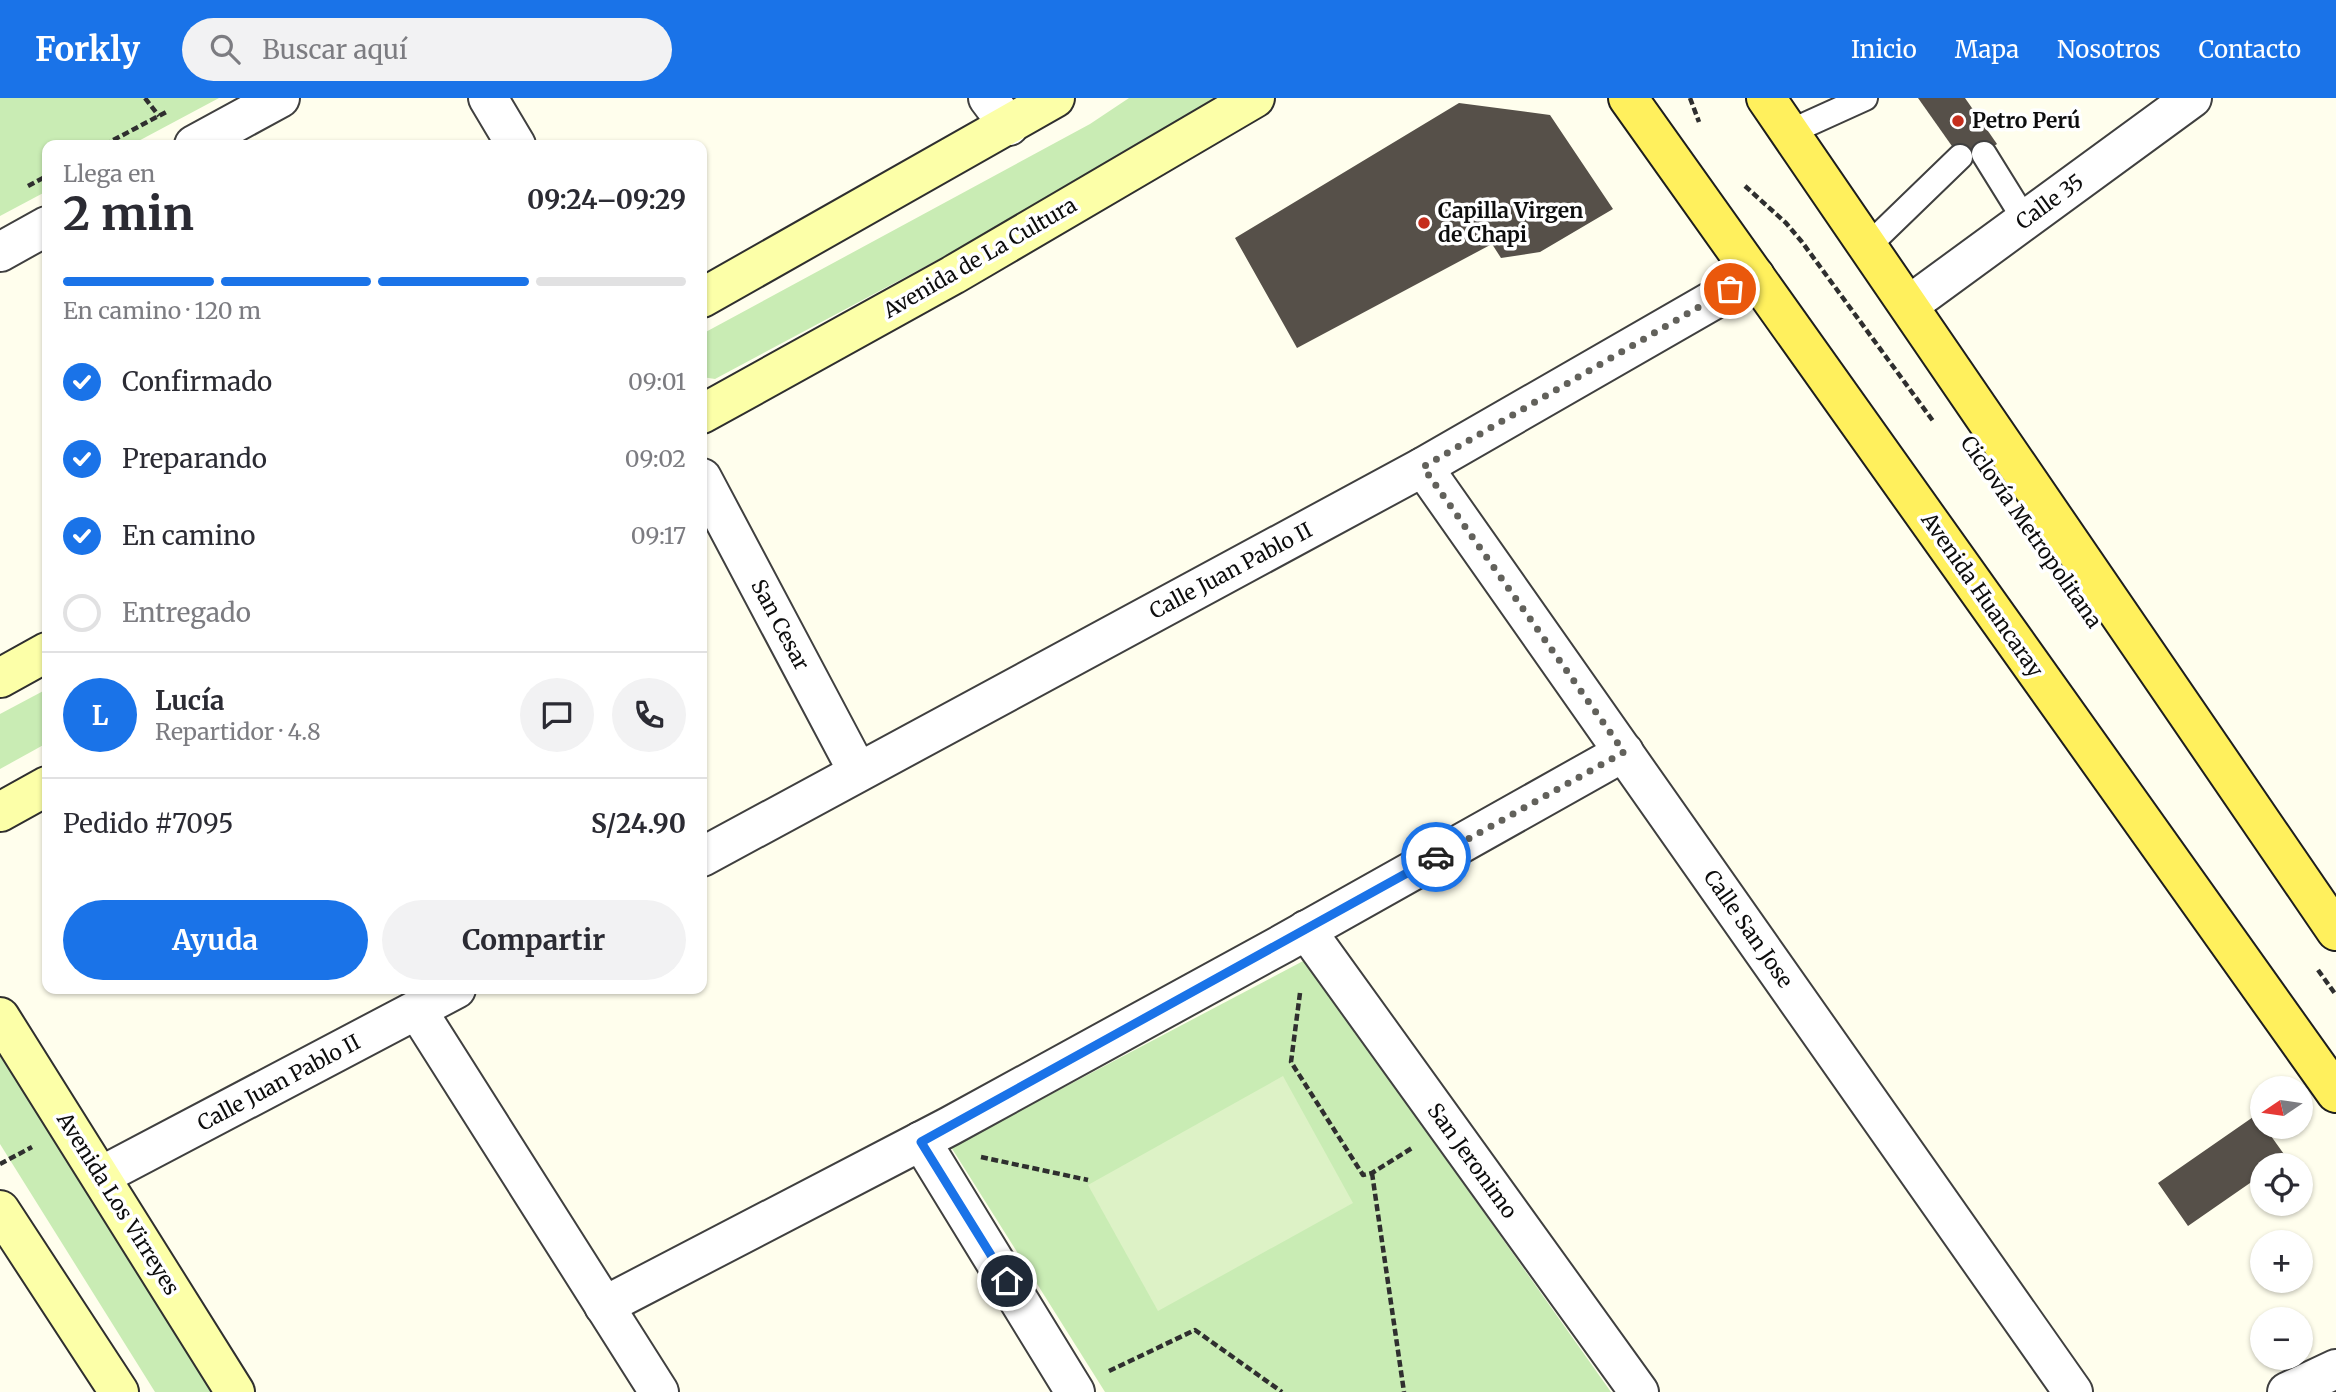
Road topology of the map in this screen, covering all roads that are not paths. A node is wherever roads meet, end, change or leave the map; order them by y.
1 (280, 98) edge
2 (488, 98) edge
3 (1055, 98) edge
4 (1255, 98) edge
5 (1628, 98) edge
6 (1766, 98) edge
7 (1865, 98) edge
8 (2192, 98) edge
9 (999, 112) edge
10 (1790, 132) junction
11 (203, 140) edge
12 (513, 140) edge
13 (2025, 220) junction
14 (42, 229) edge
15 (1868, 246) junction
16 (0, 252) edge
17 (1755, 276) junction
18 (707, 295) edge
19 (1909, 305) junction
20 (707, 411) edge
21 (1423, 467) junction
22 (707, 487) edge
23 (42, 655) edge
24 (0, 678) edge
25 (1624, 752) junction
26 (858, 772) junction
27 (42, 789) edge
28 (0, 813) edge
29 (707, 853) edge
30 (1306, 930) junction
31 (2336, 931) edge
32 (447, 994) edge
33 (417, 1010) junction
34 (0, 1017) edge
35 (2336, 1093) edge
36 (921, 1142) junction
37 (101, 1176) junction
38 (0, 1210) edge
39 (604, 1306) junction
40 (2336, 1368) edge
41 (1090, 1383) edge
42 (119, 1392) edge
43 (235, 1392) edge
44 (659, 1392) edge
45 (1639, 1392) edge
46 (2073, 1392) edge
47 (2287, 1392) edge

1 - 11 street
2 - 12 street
3 - 9 main road
4 - 20 main road, Avenida de La Cultura
5 - 17 main road, Avenida Huancaray
6 - 10 main road
7 - 10 lane
8 - 13 street, Calle 35
9 - 18 main road
10 - 15 main road
13 - 15 lane
13 - 19 street, Calle 35
14 - 16 street
15 - 19 main road
17 - 21 street, Calle Juan Pablo II
17 - 35 main road, Avenida Huancaray
19 - 31 main road
21 - 25 street, Calle San Jose
21 - 26 street, Calle Juan Pablo II
22 - 26 street, San Cesar
23 - 24 main road
25 - 30 street
25 - 46 street, Calle San Jose
26 - 29 street, Calle Juan Pablo II
27 - 28 main road
30 - 36 street
30 - 45 street, San Jeronimo
32 - 33 street, Calle Juan Pablo II
33 - 37 street, Calle Juan Pablo II
33 - 39 street
34 - 37 main road, Avenida Los Virreyes
36 - 39 street
36 - 41 street
37 - 43 main road, Avenida Los Virreyes
38 - 42 main road
39 - 44 street
40 - 47 street

